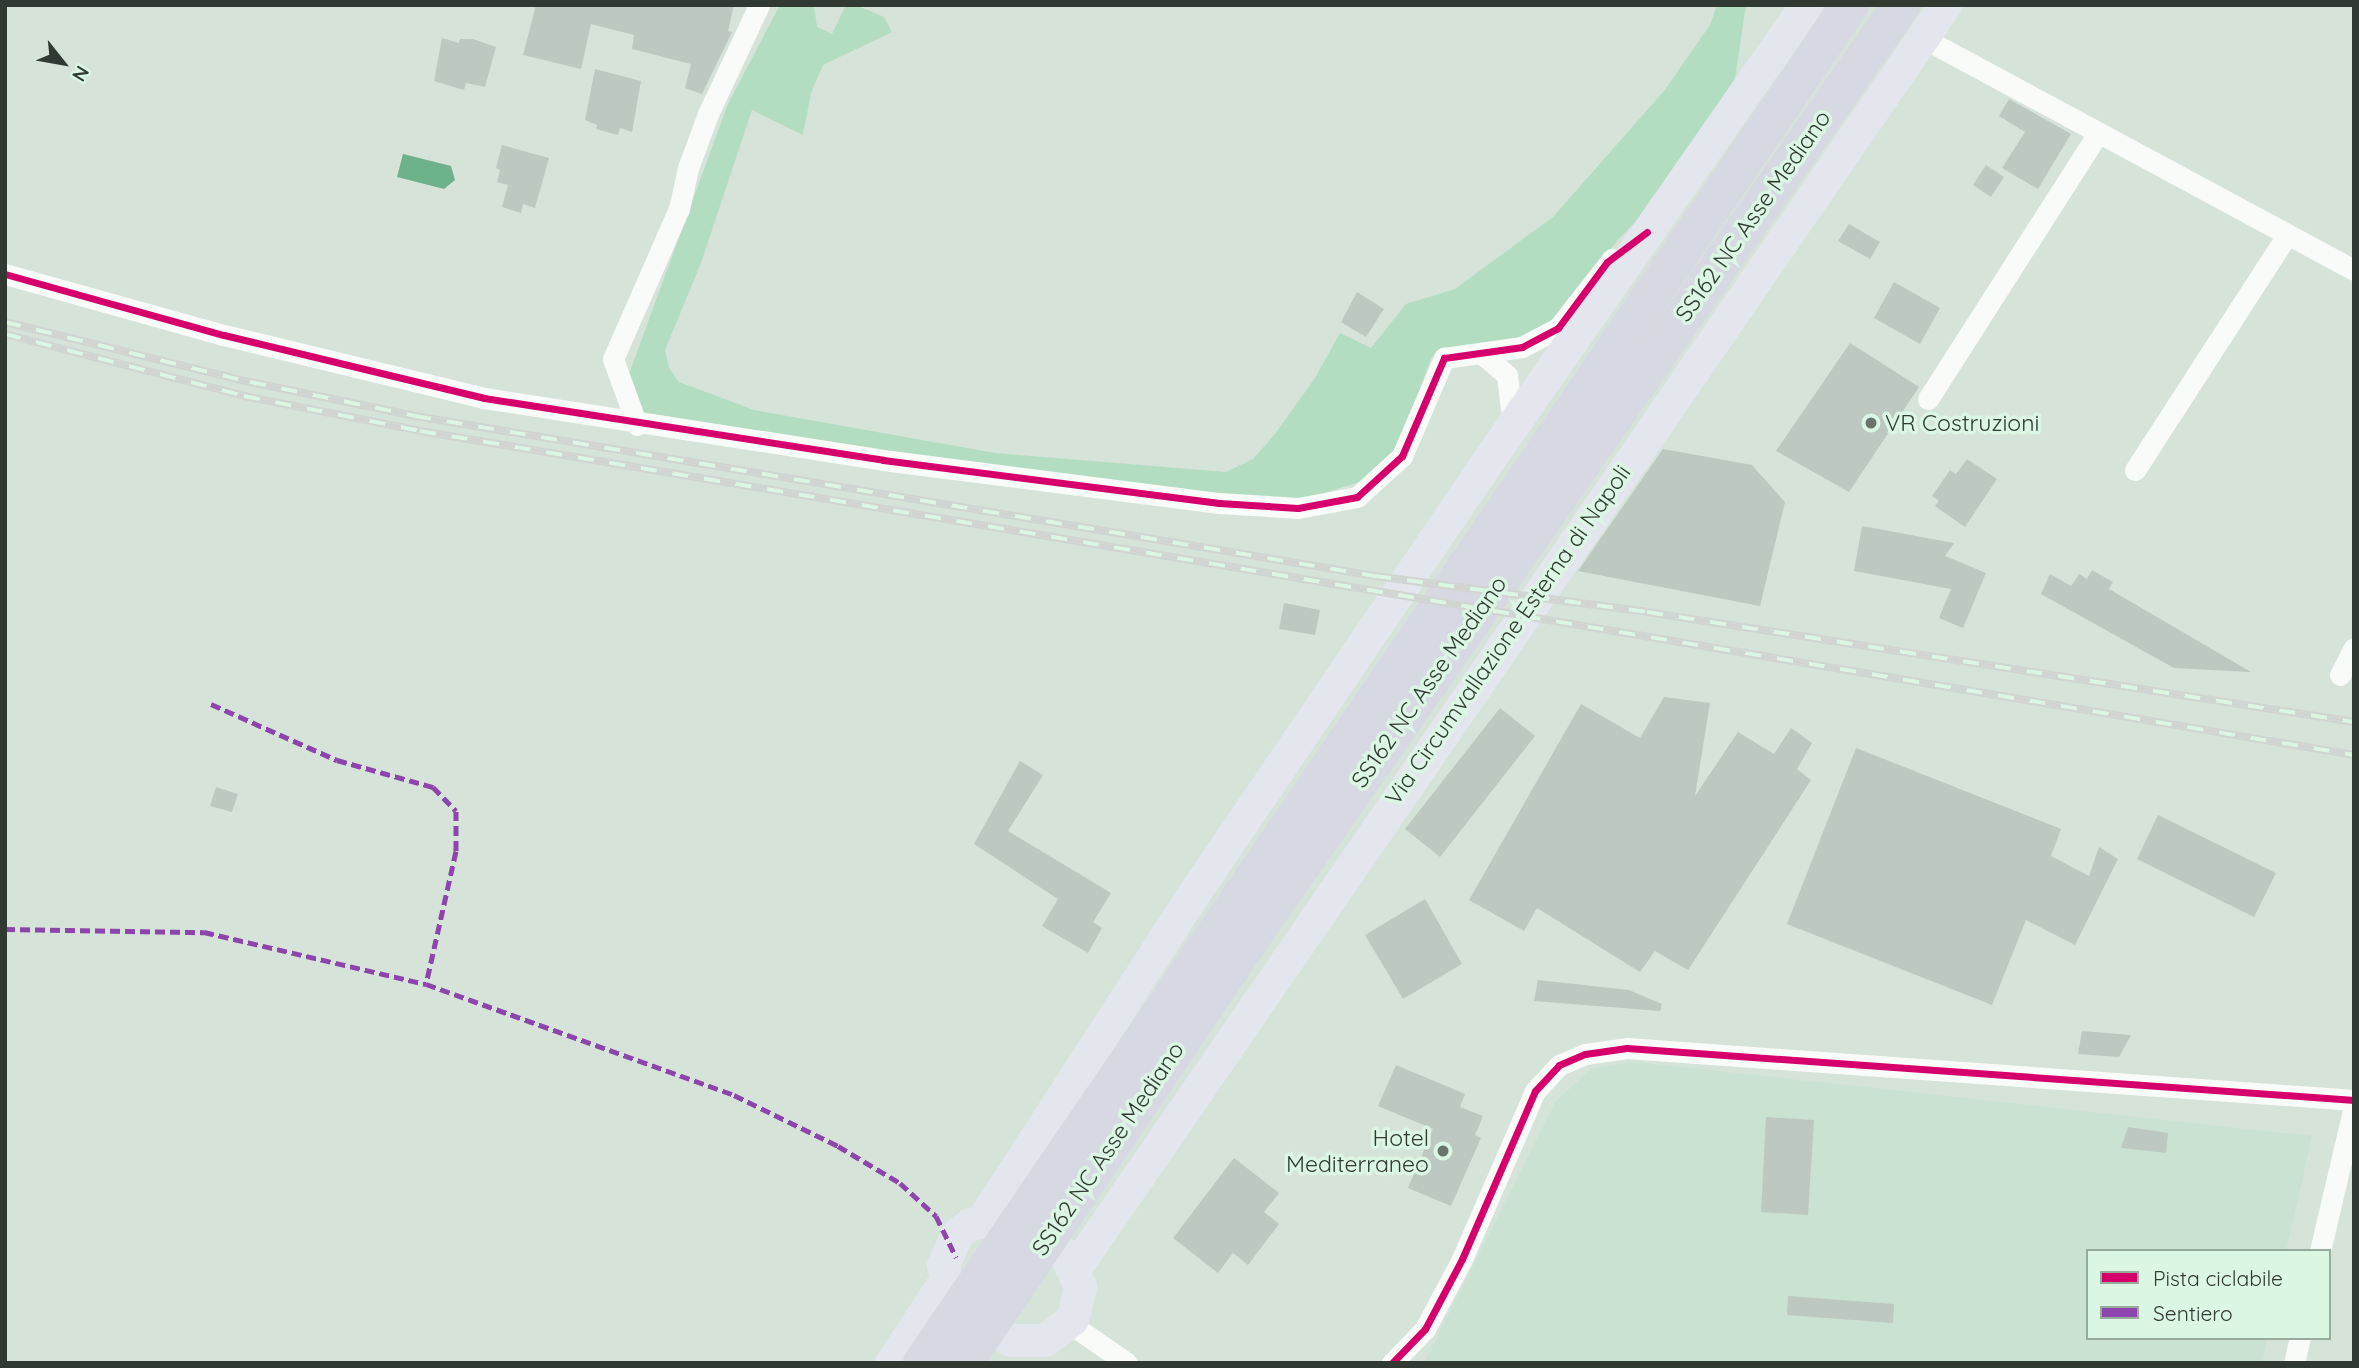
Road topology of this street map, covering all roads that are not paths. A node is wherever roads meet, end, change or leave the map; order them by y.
1 (759, 5) edge
2 (1806, 5) edge
3 (1850, 5) edge
4 (1901, 5) edge
5 (1945, 5) edge
6 (1923, 38) junction
7 (2098, 133) junction
8 (1647, 232) junction
9 (2287, 235) junction
10 (2354, 270) edge
11 (5, 274) edge
12 (1482, 354) junction
13 (1928, 399) dead end
14 (637, 425) junction
15 (1513, 425) junction
16 (2135, 470) dead end
17 (1536, 495) junction
18 (2354, 648) edge
19 (2340, 675) dead end
20 (2354, 1100) edge
21 (2354, 1106) edge
22 (2320, 1249) edge
23 (1069, 1322) junction
24 (2300, 1340) edge
25 (1014, 1348) edge
26 (891, 1363) edge
27 (922, 1363) edge
28 (964, 1363) edge
29 (1127, 1363) edge
30 (1392, 1363) edge
31 (2294, 1363) edge

1 - 14 street
2 - 8 main road
3 - 17 highway, SS162 NC Asse Mediano
4 - 17 highway, SS162 NC Asse Mediano
5 - 6 main road, Via Circumvallazione Esterna di Napoli
6 - 7 street
6 - 23 main road, Via Circumvallazione Esterna di Napoli
7 - 9 street
7 - 13 street
8 - 12 street
8 - 15 main road
9 - 10 street
9 - 16 street
11 - 14 street
12 - 14 street
12 - 15 street
15 - 26 main road
17 - 27 highway, SS162 NC Asse Mediano
17 - 28 highway, SS162 NC Asse Mediano
18 - 19 street
20 - 30 street
21 - 22 street
23 - 25 main road
23 - 29 street
24 - 31 street

